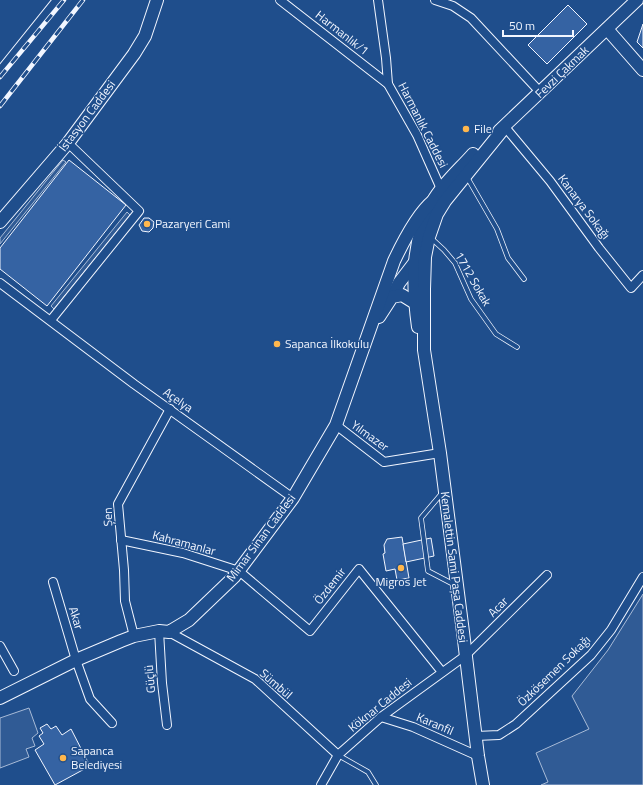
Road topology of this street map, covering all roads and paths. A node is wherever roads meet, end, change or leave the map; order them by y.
1 (57, 0) edge
2 (157, 0) edge
3 (280, 0) edge
4 (378, 0) edge
5 (434, 0) edge
6 (637, 0) edge
7 (607, 29) junction
8 (0, 70) edge
9 (643, 70) edge
10 (388, 84) junction
11 (541, 92) junction
12 (505, 127) junction
13 (68, 143) junction
14 (466, 175) junction
15 (441, 189) junction
16 (433, 200) junction
17 (0, 222) edge
18 (429, 237) junction
19 (427, 249) junction
20 (414, 263) junction
21 (392, 268) junction
22 (424, 273) junction
23 (643, 275) edge
24 (524, 279) dead end
25 (0, 283) edge
26 (392, 298) junction
27 (414, 303) junction
28 (51, 320) junction
29 (365, 345) junction
30 (517, 347) dead end
31 (424, 350) junction
32 (170, 409) junction
33 (336, 425) junction
34 (440, 453) junction
35 (444, 490) junction
36 (293, 498) junction
37 (121, 540) junction
38 (239, 571) junction
39 (547, 575) dead end
40 (643, 577) edge
41 (53, 582) dead end
42 (457, 586) junction
43 (164, 631) junction
44 (134, 636) junction
45 (0, 646) edge
46 (465, 656) junction
47 (76, 660) junction
48 (14, 671) dead end
49 (442, 672) junction
50 (0, 698) edge
51 (381, 717) junction
52 (112, 723) dead end
53 (167, 725) dead end
54 (476, 736) junction
55 (338, 755) junction
56 (478, 756) junction
57 (320, 785) edge
58 (376, 785) edge
59 (483, 785) edge

1 - 8 street
2 - 13 main road, İstasyon Caddesi
3 - 10 street, Harmanlık/1
4 - 10 street, Harmanlık Caddesi
5 - 11 street
6 - 7 main road, Fevzi Çakmak
7 - 9 main road
7 - 11 main road, Fevzi Çakmak
10 - 15 street, Harmanlık Caddesi
11 - 12 main road, Fevzi Çakmak
12 - 14 main road, Kemalettin Sami Paşa Caddesi
12 - 15 main road, Kemalettin Sami Paşa Caddesi
12 - 23 street, Kanarya Sokağı
13 - 17 main road, İstasyon Caddesi
13 - 28 street
14 - 18 main road, Kemalettin Sami Paşa Caddesi
14 - 24 lane
15 - 16 main road, Kemalettin Sami Paşa Caddesi
16 - 20 main road, Kemalettin Sami Paşa Caddesi
16 - 21 main road
18 - 19 main road, Kemalettin Sami Paşa Caddesi
18 - 30 lane, 1712 Sokak
19 - 20 main road
19 - 22 main road, Kemalettin Sami Paşa Caddesi
20 - 21 main road
20 - 22 main road
20 - 26 main road
20 - 27 main road, Kemalettin Sami Paşa Caddesi
21 - 29 main road
22 - 31 main road, Kemalettin Sami Paşa Caddesi
25 - 28 street, Açelya
26 - 27 main road
26 - 29 main road
27 - 31 main road, Kemalettin Sami Paşa Caddesi
28 - 32 street, Açelya
29 - 33 main road, Mimar Sinan Caddesi
31 - 34 main road, Kemalettin Sami Paşa Caddesi
32 - 36 street, Açelya
32 - 37 street, Şen
33 - 34 street, Yılmazer
33 - 36 main road, Mimar Sinan Caddesi
34 - 35 main road, Kemalettin Sami Paşa Caddesi
35 - 42 main road, Kemalettin Sami Paşa Caddesi
35 - 42 lane
36 - 38 main road, Mimar Sinan Caddesi
37 - 38 street, Kahramanlar
37 - 44 street, Şen
38 - 43 main road, Mimar Sinan Caddesi
38 - 49 street, Özdemir
39 - 46 street, Acar
40 - 54 street, Özkösemen Sokağı
41 - 47 street, Akar
42 - 46 main road, Kemalettin Sami Paşa Caddesi
43 - 44 main road, Mimar Sinan Caddesi
43 - 53 street, Güçlü
43 - 55 street, Sümbül
44 - 47 main road, Mimar Sinan Caddesi
45 - 48 street
46 - 49 street, Köknar Caddesi
46 - 54 main road, Kemalettin Sami Paşa Caddesi
47 - 50 main road, Mimar Sinan Caddesi
47 - 52 street, Akar
49 - 51 street, Köknar Caddesi
51 - 55 street, Köknar Caddesi
51 - 56 street, Karanfil
54 - 56 main road, Kemalettin Sami Paşa Caddesi
55 - 57 street, Köknar Caddesi
55 - 58 lane
56 - 59 main road, Kemalettin Sami Paşa Caddesi

